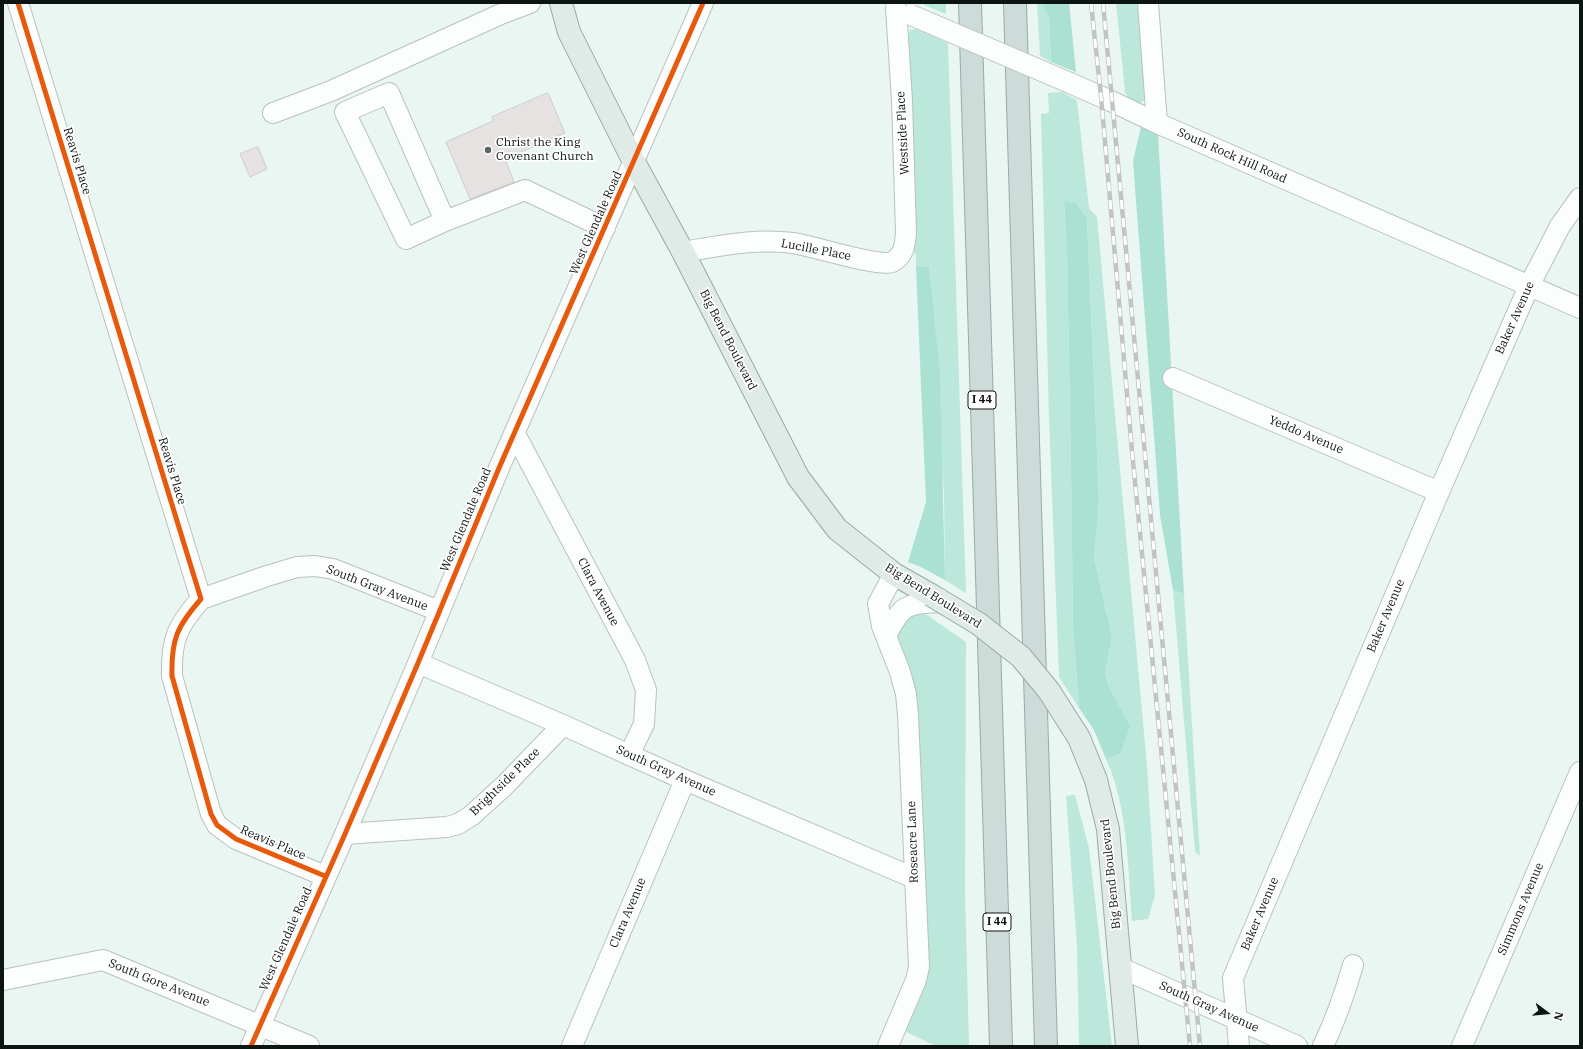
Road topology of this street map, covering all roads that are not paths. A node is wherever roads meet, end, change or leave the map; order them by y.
1 (18, 3) edge
2 (561, 3) edge
3 (702, 3) edge
4 (970, 3) edge
5 (1015, 3) edge
6 (1148, 3) edge
7 (527, 4) edge
8 (897, 9) edge
9 (489, 10) edge
10 (273, 113) dead end
11 (1157, 123) junction
12 (634, 162) junction
13 (1580, 198) edge
14 (445, 221) junction
15 (605, 228) junction
16 (683, 252) junction
17 (899, 257) joint
18 (1529, 286) junction
19 (1580, 308) edge
20 (1172, 378) dead end
21 (515, 434) junction
22 (1439, 492) junction
23 (894, 574) junction
24 (937, 598) junction
25 (201, 599) junction
26 (439, 611) junction
27 (886, 636) junction
28 (418, 663) junction
29 (563, 725) junction
30 (629, 756) junction
31 (1580, 772) edge
32 (685, 780) junction
33 (345, 834) junction
34 (325, 876) junction
35 (914, 878) junction
36 (1353, 965) dead end
37 (1121, 968) junction
38 (3, 980) edge
39 (1236, 1020) junction
40 (260, 1024) junction
41 (251, 1046) edge
42 (309, 1046) edge
43 (572, 1046) edge
44 (888, 1046) edge
45 (1001, 1046) edge
46 (1046, 1046) edge
47 (1127, 1046) edge
48 (1239, 1046) edge
49 (1297, 1046) edge
50 (1323, 1046) edge
51 (1462, 1046) edge

1 - 25 street, Reavis Place
2 - 12 main road, Big Bend Boulevard
3 - 12 street, West Glendale Road
4 - 45 highway, I 44
5 - 46 highway
6 - 11 street
7 - 9 street
8 - 11 street, South Rock Hill Road, bridge
8 - 17 street, Westside Place
9 - 10 street
11 - 18 street, South Rock Hill Road
12 - 15 street, West Glendale Road
12 - 16 main road, Big Bend Boulevard
13 - 18 street, Baker Avenue
14 - 14 street
14 - 15 street
15 - 21 street, West Glendale Road
16 - 17 street, Lucille Place
16 - 23 main road, Big Bend Boulevard
18 - 19 street, South Rock Hill Road
18 - 22 street, Baker Avenue
20 - 22 street, Yeddo Avenue
21 - 26 street, West Glendale Road
21 - 30 street, Clara Avenue
22 - 39 street, Baker Avenue
23 - 24 main road, Big Bend Boulevard
23 - 27 street, Roseacre Lane
24 - 27 street
24 - 37 main road, Big Bend Boulevard, bridge
25 - 26 street, South Gray Avenue
25 - 34 street, Reavis Place
26 - 28 street, West Glendale Road
27 - 35 street, Roseacre Lane
28 - 29 street, South Gray Avenue
28 - 33 street, West Glendale Road
29 - 30 street, South Gray Avenue
29 - 33 street, Brightside Place
30 - 32 street, South Gray Avenue
31 - 51 street, Simmons Avenue
32 - 35 street, South Gray Avenue
32 - 43 street, Clara Avenue
33 - 34 street, West Glendale Road
34 - 40 street, West Glendale Road
35 - 44 street, Roseacre Lane
36 - 50 street
37 - 39 street, South Gray Avenue
37 - 47 main road, Big Bend Boulevard
38 - 40 street, South Gore Avenue
39 - 48 street, Baker Avenue
39 - 49 street, South Gray Avenue
40 - 41 street, West Glendale Road
40 - 42 street, South Gore Avenue

